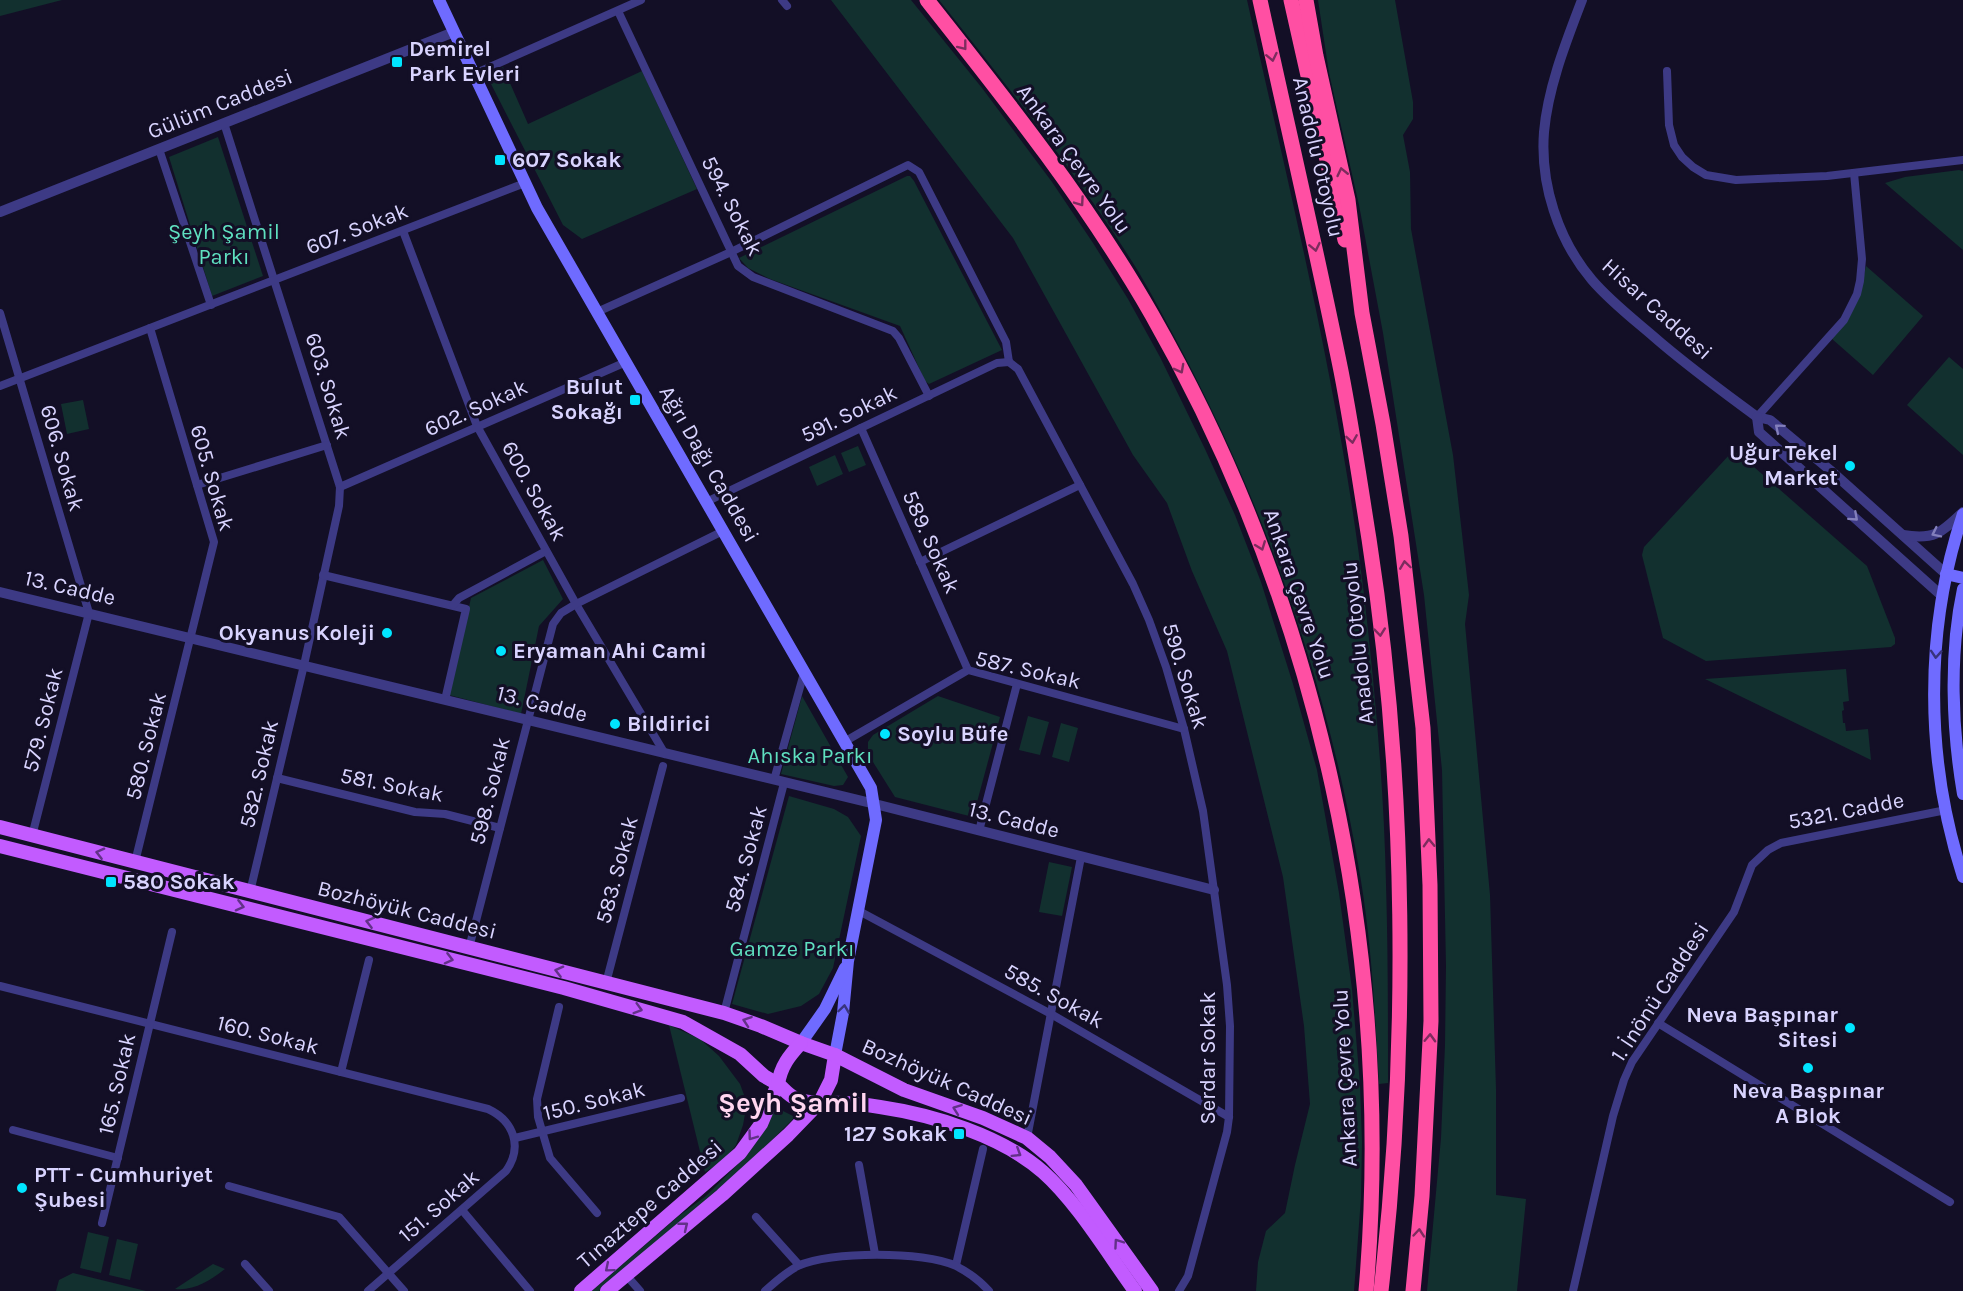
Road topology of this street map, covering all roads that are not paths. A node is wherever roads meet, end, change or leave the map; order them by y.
1 (439, 0) edge
2 (641, 0) edge
3 (927, 0) edge
4 (1260, 0) edge
5 (1291, 0) edge
6 (1306, 0) edge
7 (1582, 0) edge
8 (618, 11) junction
9 (454, 32) junction
10 (1667, 71) dead end
11 (474, 74) junction
12 (224, 123) junction
13 (159, 149) junction
14 (1963, 160) edge
15 (1854, 173) junction
16 (525, 183) junction
17 (0, 212) edge
18 (403, 231) junction
19 (731, 252) junction
20 (275, 280) junction
21 (211, 305) junction
22 (597, 312) junction
23 (0, 313) edge
24 (1362, 313) junction
25 (150, 328) junction
26 (626, 362) junction
27 (1009, 362) junction
28 (20, 379) junction
29 (0, 386) edge
30 (928, 396) junction
31 (1757, 417) junction
32 (477, 426) junction
33 (861, 428) junction
34 (327, 445) junction
35 (1830, 470) junction
36 (1817, 484) junction
37 (197, 485) junction
38 (1080, 486) junction
39 (340, 487) junction
40 (706, 502) junction
41 (1963, 513) edge
42 (723, 531) junction
43 (1902, 535) junction
44 (546, 551) junction
45 (920, 562) junction
46 (1946, 574) junction
47 (323, 575) junction
48 (1963, 578) edge
49 (0, 592) edge
50 (1962, 594) edge
51 (1942, 596) junction
52 (576, 604) junction
53 (453, 605) junction
54 (89, 613) junction
55 (191, 638) junction
56 (304, 665) junction
57 (968, 670) junction
58 (804, 673) junction
59 (1017, 684) junction
60 (444, 700) junction
61 (527, 720) junction
62 (1184, 729) junction
63 (844, 742) junction
64 (665, 754) junction
65 (663, 766) dead end
66 (277, 778) junction
67 (779, 782) junction
68 (1963, 794) edge
69 (875, 804) junction
70 (1946, 810) junction
71 (0, 827) edge
72 (500, 828) junction
73 (979, 831) junction
74 (32, 836) junction
75 (0, 846) edge
76 (1082, 857) junction
77 (1757, 859) joint
78 (135, 862) junction
79 (1963, 877) edge
80 (1214, 890) junction
81 (250, 892) junction
82 (859, 911) junction
83 (172, 932) dead end
84 (469, 948) junction
85 (369, 960) dead end
86 (848, 961) junction
87 (606, 983) junction
88 (0, 986) edge
89 (559, 1007) dead end
90 (724, 1013) junction
91 (1051, 1014) junction
92 (1658, 1023) junction
93 (150, 1024) junction
94 (801, 1043) junction
95 (835, 1055) junction
96 (341, 1072) junction
97 (777, 1084) junction
98 (681, 1098) dead end
99 (820, 1102) junction
100 (1229, 1117) junction
101 (13, 1130) dead end
102 (541, 1132) junction
103 (515, 1138) junction
104 (1027, 1138) junction
105 (984, 1149) dead end
106 (118, 1158) junction
107 (859, 1165) dead end
108 (229, 1186) dead end
109 (1950, 1202) dead end
110 (462, 1210) junction
111 (597, 1213) dead end
112 (756, 1217) dead end
113 (102, 1223) dead end
114 (875, 1254) junction
115 (245, 1264) dead end
116 (800, 1265) junction
117 (956, 1265) junction
118 (389, 1273) junction
119 (626, 1275) junction
120 (269, 1291) edge
121 (368, 1291) edge
122 (404, 1291) edge
123 (531, 1291) edge
124 (581, 1291) edge
125 (607, 1291) edge
126 (640, 1291) edge
127 (765, 1291) edge
128 (989, 1291) edge
129 (1135, 1291) edge
130 (1152, 1291) edge
131 (1179, 1291) edge
132 (1366, 1291) edge
133 (1381, 1291) edge
134 (1413, 1291) edge
135 (1573, 1291) edge

1 - 9 main road, Ağrı Dağı Caddesi
2 - 8 street
3 -> 132 highway, Ankara Çevre Yolu
4 -> 133 highway, Anadolu Otoyolu
5 - 24 highway, Anadolu Otoyolu
24 -> 6 highway
7 - 31 street, Hisar Caddesi
8 - 11 street
8 - 19 street, 594. Sokak
9 - 11 main road, Ağrı Dağı Caddesi
9 - 12 street, Gülüm Caddesi
10 - 15 street
11 - 16 main road, Ağrı Dağı Caddesi
12 - 13 street, Gülüm Caddesi
12 - 20 street, 603. Sokak
13 - 17 street, Gülüm Caddesi
13 - 21 street
14 - 15 street
15 - 31 street
16 - 18 street, 607. Sokak
16 - 22 main road, Ağrı Dağı Caddesi
18 - 20 street, 607. Sokak
18 - 32 street, 600. Sokak
19 - 22 street
19 - 27 street
19 - 30 street, 594. Sokak
20 - 21 street, 607. Sokak
20 - 34 street, 603. Sokak
21 - 25 street, 607. Sokak
22 - 26 main road, Ağrı Dağı Caddesi
23 - 28 street, 606. Sokak
134 -> 24 highway
25 - 28 street, 607. Sokak
25 - 37 street, 605. Sokak
26 - 32 street, 602. Sokak
26 - 40 main road, Ağrı Dağı Caddesi
27 - 30 street, 591. Sokak
27 - 38 street, 590. Sokak
28 - 29 street, 607. Sokak
28 - 54 street, 606. Sokak
30 - 33 street, 591. Sokak
35 -> 31 street, Hisar Caddesi
31 - 36 street, Hisar Caddesi
32 - 39 street, 602. Sokak
32 - 44 street, 600. Sokak
33 - 40 street, 591. Sokak
33 - 45 street, 589. Sokak
34 - 37 street
34 - 39 street, 603. Sokak
35 - 36 street
35 - 43 street, Hisar Caddesi
36 -> 51 street, Hisar Caddesi
37 - 55 street, 605. Sokak
38 - 45 street
38 - 62 street, 590. Sokak
39 - 47 street, 603. Sokak
40 - 42 main road, Ağrı Dağı Caddesi
41 -> 43 street
41 - 46 main road
42 - 52 street, 598. Sokak
42 - 58 main road, Ağrı Dağı Caddesi
43 - 46 street, Hisar Caddesi
44 - 52 street, 600. Sokak
44 - 53 street
45 - 57 street, 589. Sokak
46 - 48 main road
46 - 51 main road
47 - 53 street
47 - 56 street, 603. Sokak
49 - 54 street, 13. Cadde
50 - 51 main road
50 - 68 main road
51 -> 70 main road
52 - 61 street, 598. Sokak
52 - 64 street, 600. Sokak
53 - 60 street
54 - 55 street, 13. Cadde
54 - 74 street, 579. Sokak
55 - 56 street, 13. Cadde
55 - 78 street, 580. Sokak
56 - 60 street, 13. Cadde
56 - 66 street, 582. Sokak
57 - 59 street, 587. Sokak
57 - 63 street, 587. Sokak
58 - 63 main road, Ağrı Dağı Caddesi
58 - 67 street, 584. Sokak
59 - 62 street, 587. Sokak
59 - 73 street
60 - 61 street, 13. Cadde
61 - 64 street, 13. Cadde
61 - 72 street, 598. Sokak
62 - 80 street, 590. Sokak
63 - 69 main road, Ağrı Dağı Caddesi
64 - 67 street, 13. Cadde
65 - 87 street, 583. Sokak
66 - 72 street, 581. Sokak
66 - 81 street, 582. Sokak
67 - 69 street, 13. Cadde
67 - 90 street, 584. Sokak
69 - 73 street, 13. Cadde
69 - 82 main road, Ağrı Dağı Caddesi
70 - 77 street, 5321. Cadde
70 - 79 main road
71 - 74 main road, Bozhöyük Caddesi
72 - 84 street, 598. Sokak
73 - 76 street, 13. Cadde
78 -> 74 main road, Bozhöyük Caddesi
75 -> 97 main road, Bozhöyük Caddesi
76 - 80 street, 13. Cadde
76 - 91 street
77 - 92 street, 1. İnönü Caddesi
78 - 81 main road, Bozhöyük Caddesi
80 - 100 street, Serdar Sokak
84 -> 81 main road, Bozhöyük Caddesi
82 - 86 main road, Ağrı Dağı Caddesi
82 - 91 street, 585. Sokak
83 - 93 street, 165. Sokak
87 -> 84 main road, Bozhöyük Caddesi
85 - 96 street
86 - 94 main road, Ağrı Dağı Caddesi
95 -> 86 main road, Ağrı Dağı Caddesi
87 - 90 main road, Bozhöyük Caddesi
88 - 93 street, 160. Sokak
89 - 102 street
94 -> 90 main road, Bozhöyük Caddesi
91 - 100 street, 585. Sokak
91 - 104 street
92 - 109 street
92 - 135 street, 1. İnönü Caddesi
93 - 96 street, 160. Sokak
93 - 106 street, 165. Sokak
94 - 95 main road
94 - 97 main road
95 - 99 main road
104 -> 95 main road, Bozhöyük Caddesi
96 - 103 street, 160. Sokak
97 - 99 main road
97 -> 124 main road, Tınaztepe Caddesi
98 - 102 street, 150. Sokak
119 -> 99 main road, Tınaztepe Caddesi
99 -> 129 main road, Bozhöyük Caddesi
100 - 131 street, Serdar Sokak
101 - 106 street
102 - 103 street, 150. Sokak
102 - 111 street
103 - 110 street, 151. Sokak
130 -> 104 main road, Bozhöyük Caddesi
105 - 117 street
106 - 113 street, 165. Sokak
107 - 114 street
108 - 118 street
110 - 118 street, 151. Sokak
110 - 123 street
112 - 116 street
114 - 116 street
114 - 117 street
115 - 120 street
116 - 127 street
117 - 128 street
118 - 121 street, 151. Sokak
118 - 122 street
119 - 125 main road, Tınaztepe Caddesi
119 - 126 street

